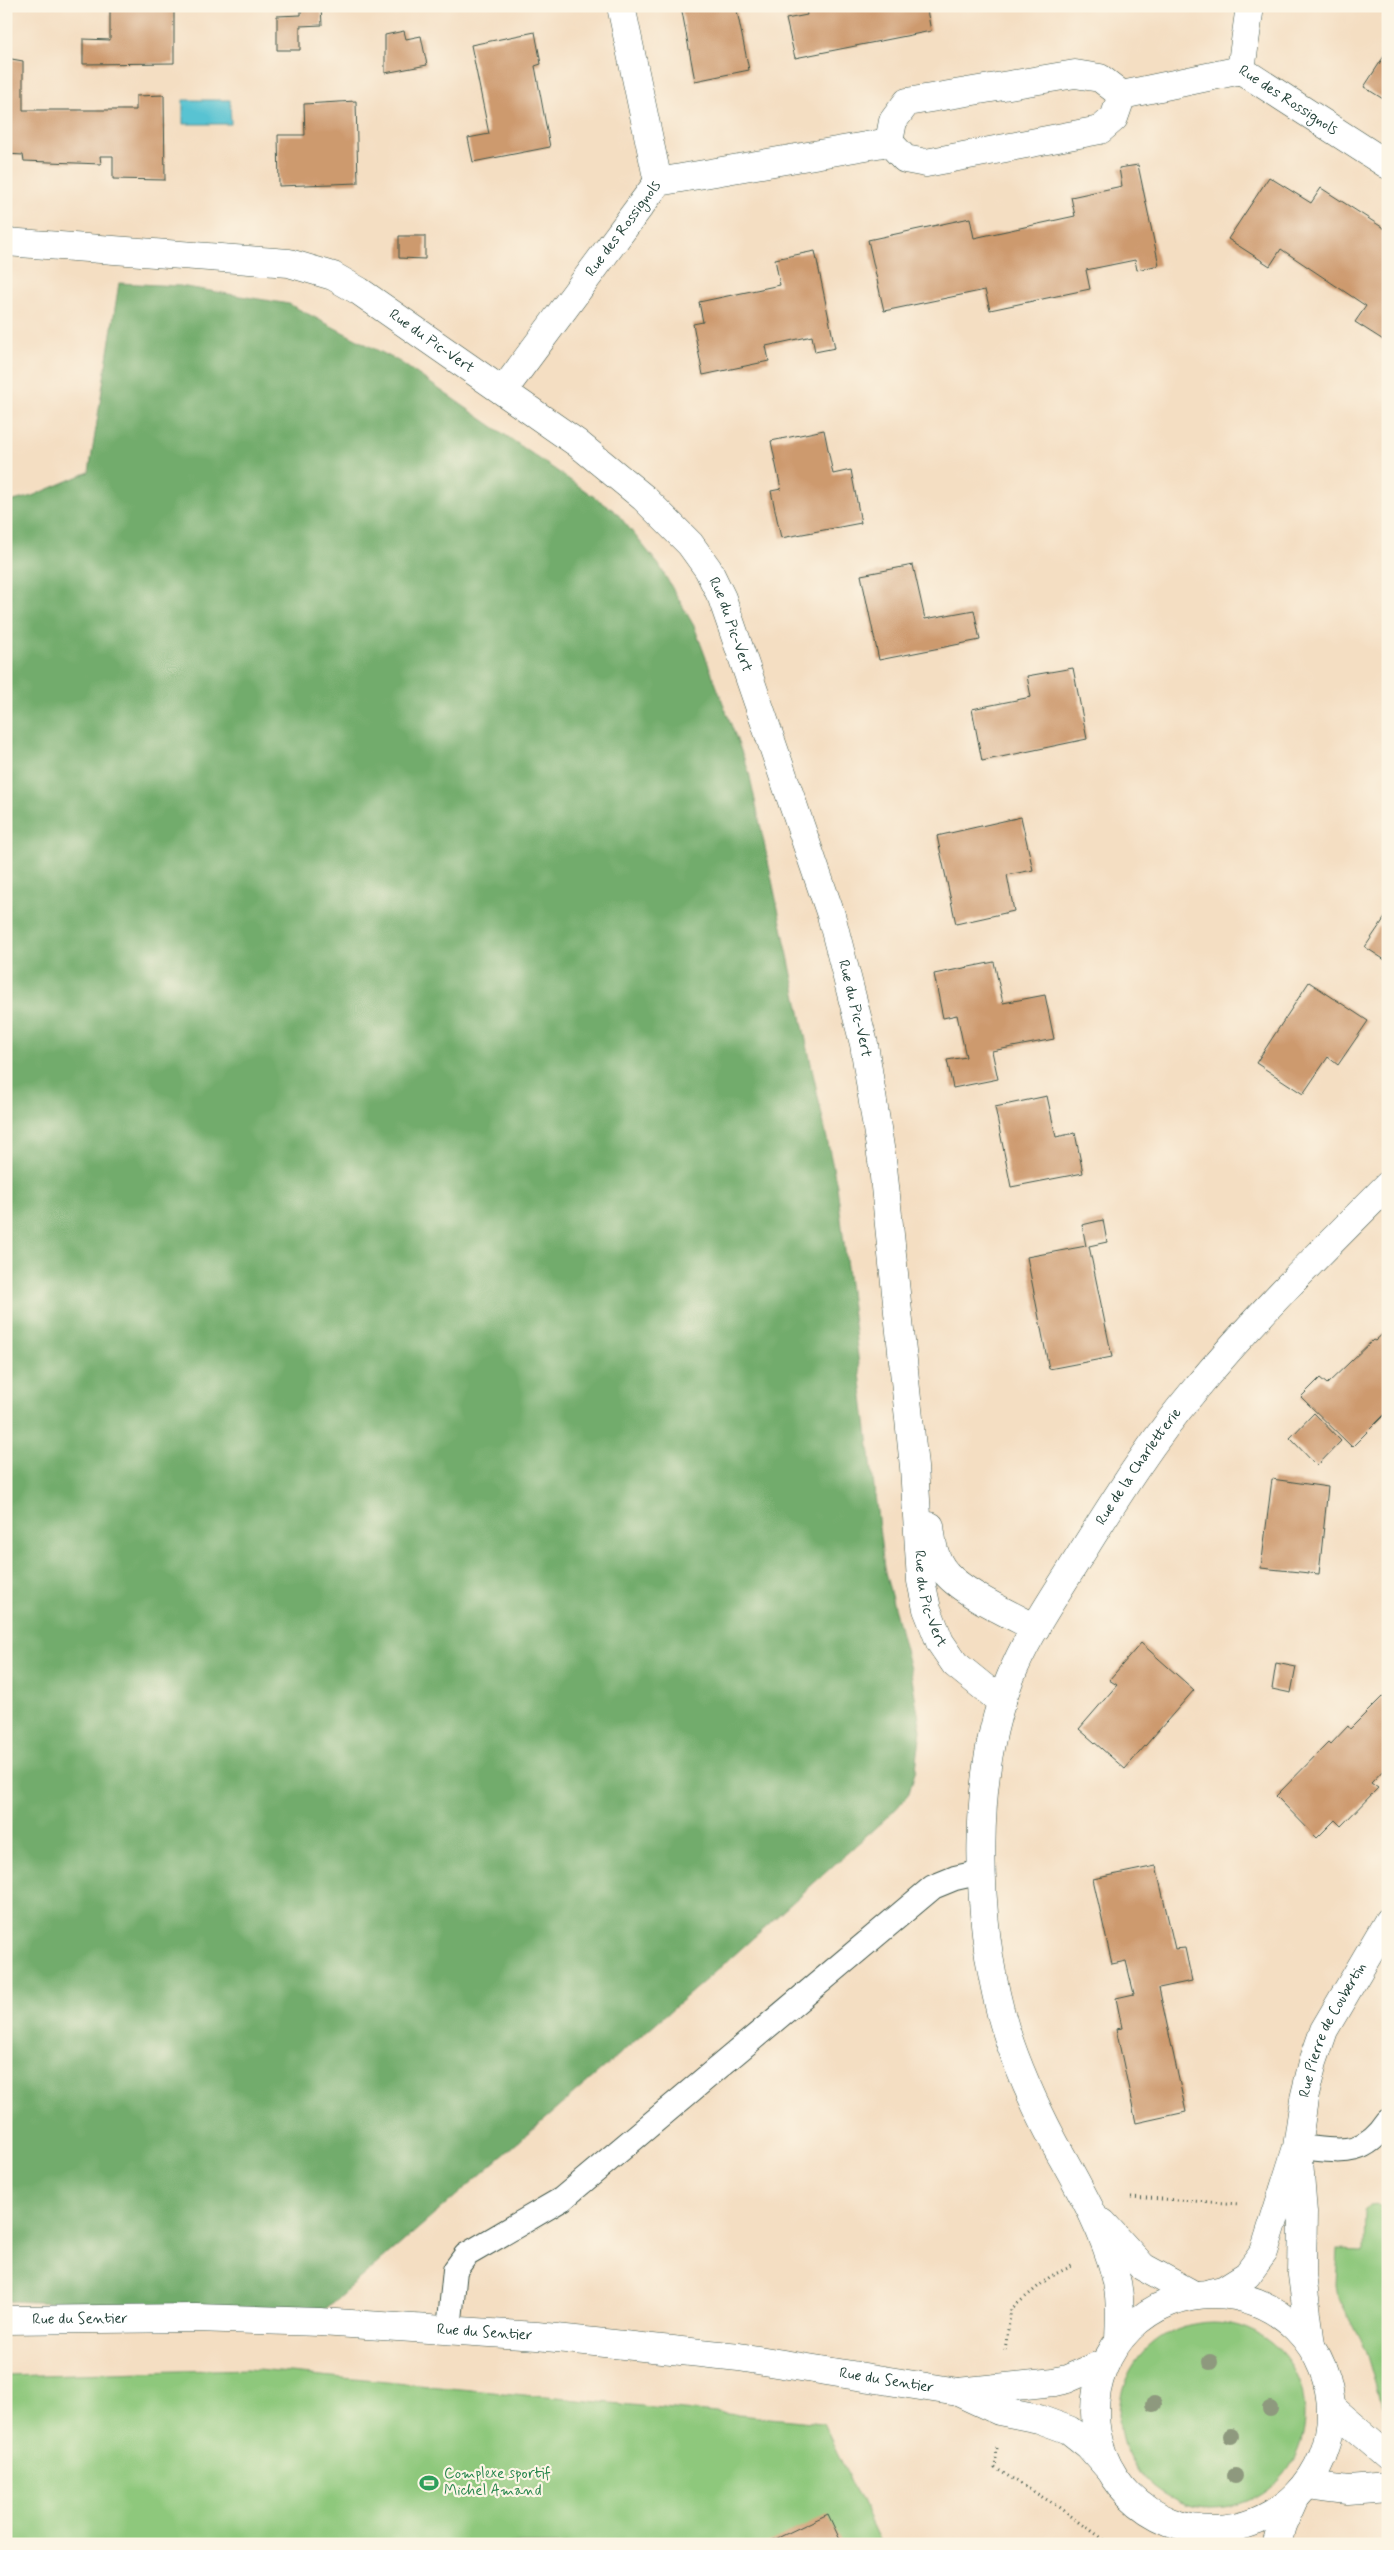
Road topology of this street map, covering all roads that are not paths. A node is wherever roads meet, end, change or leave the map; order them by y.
1 (621, 6) edge
2 (1250, 6) edge
3 (1241, 70) junction
4 (1122, 95) junction
5 (889, 142) junction
6 (1388, 165) edge
7 (658, 182) junction
8 (6, 242) edge
9 (502, 391) junction
10 (1388, 1185) edge
11 (914, 1466) junction
12 (1036, 1628) junction
13 (1002, 1702) junction
14 (982, 1872) junction
15 (1388, 1921) edge
16 (1388, 2121) edge
17 (1298, 2147) junction
18 (1091, 2208) junction
19 (1200, 2294) junction
20 (6, 2320) edge
21 (449, 2330) junction
22 (1311, 2345) junction
23 (1112, 2351) junction
24 (958, 2392) junction
25 (1332, 2408) junction
26 (1388, 2456) edge
27 (1110, 2470) junction
28 (1388, 2487) edge
29 (1301, 2491) junction
30 (1162, 2519) junction
31 (1197, 2544) edge
32 (1277, 2544) edge

1 - 7 street
2 - 3 street
3 - 4 street, Rue des Rossignols
3 - 6 street, Rue des Rossignols
4 - 5 street
4 - 5 street
5 - 7 street, Rue des Rossignols
7 - 9 street, Rue des Rossignols
8 - 9 street, Rue du Pic-Vert
9 - 11 street, Rue du Pic-Vert
10 - 12 street, Rue de la Charletterie
11 - 12 street, Rue du Pic-Vert
11 - 13 street, Rue du Pic-Vert
12 - 13 street, Rue de la Charletterie
13 - 14 street, Rue de la Charletterie
14 - 18 street, Rue de la Charletterie
14 - 21 lane
15 - 17 street, Rue Pierre de Coubertin
16 - 17 lane
17 - 19 street, Rue Pierre de Coubertin
17 - 22 street, Rue Pierre de Coubertin
18 - 19 street
18 - 23 street
19 - 22 street
19 - 23 street, Rue Pierre de Coubertin
20 - 21 street, Rue du Sentier
21 - 24 street, Rue du Sentier
22 - 25 street
23 - 24 street, Rue du Sentier
23 - 27 street
24 - 27 street, Rue du Sentier
25 - 26 street
25 - 29 street
27 - 30 street
28 - 29 street
29 - 30 street
29 - 32 street
30 - 31 street

